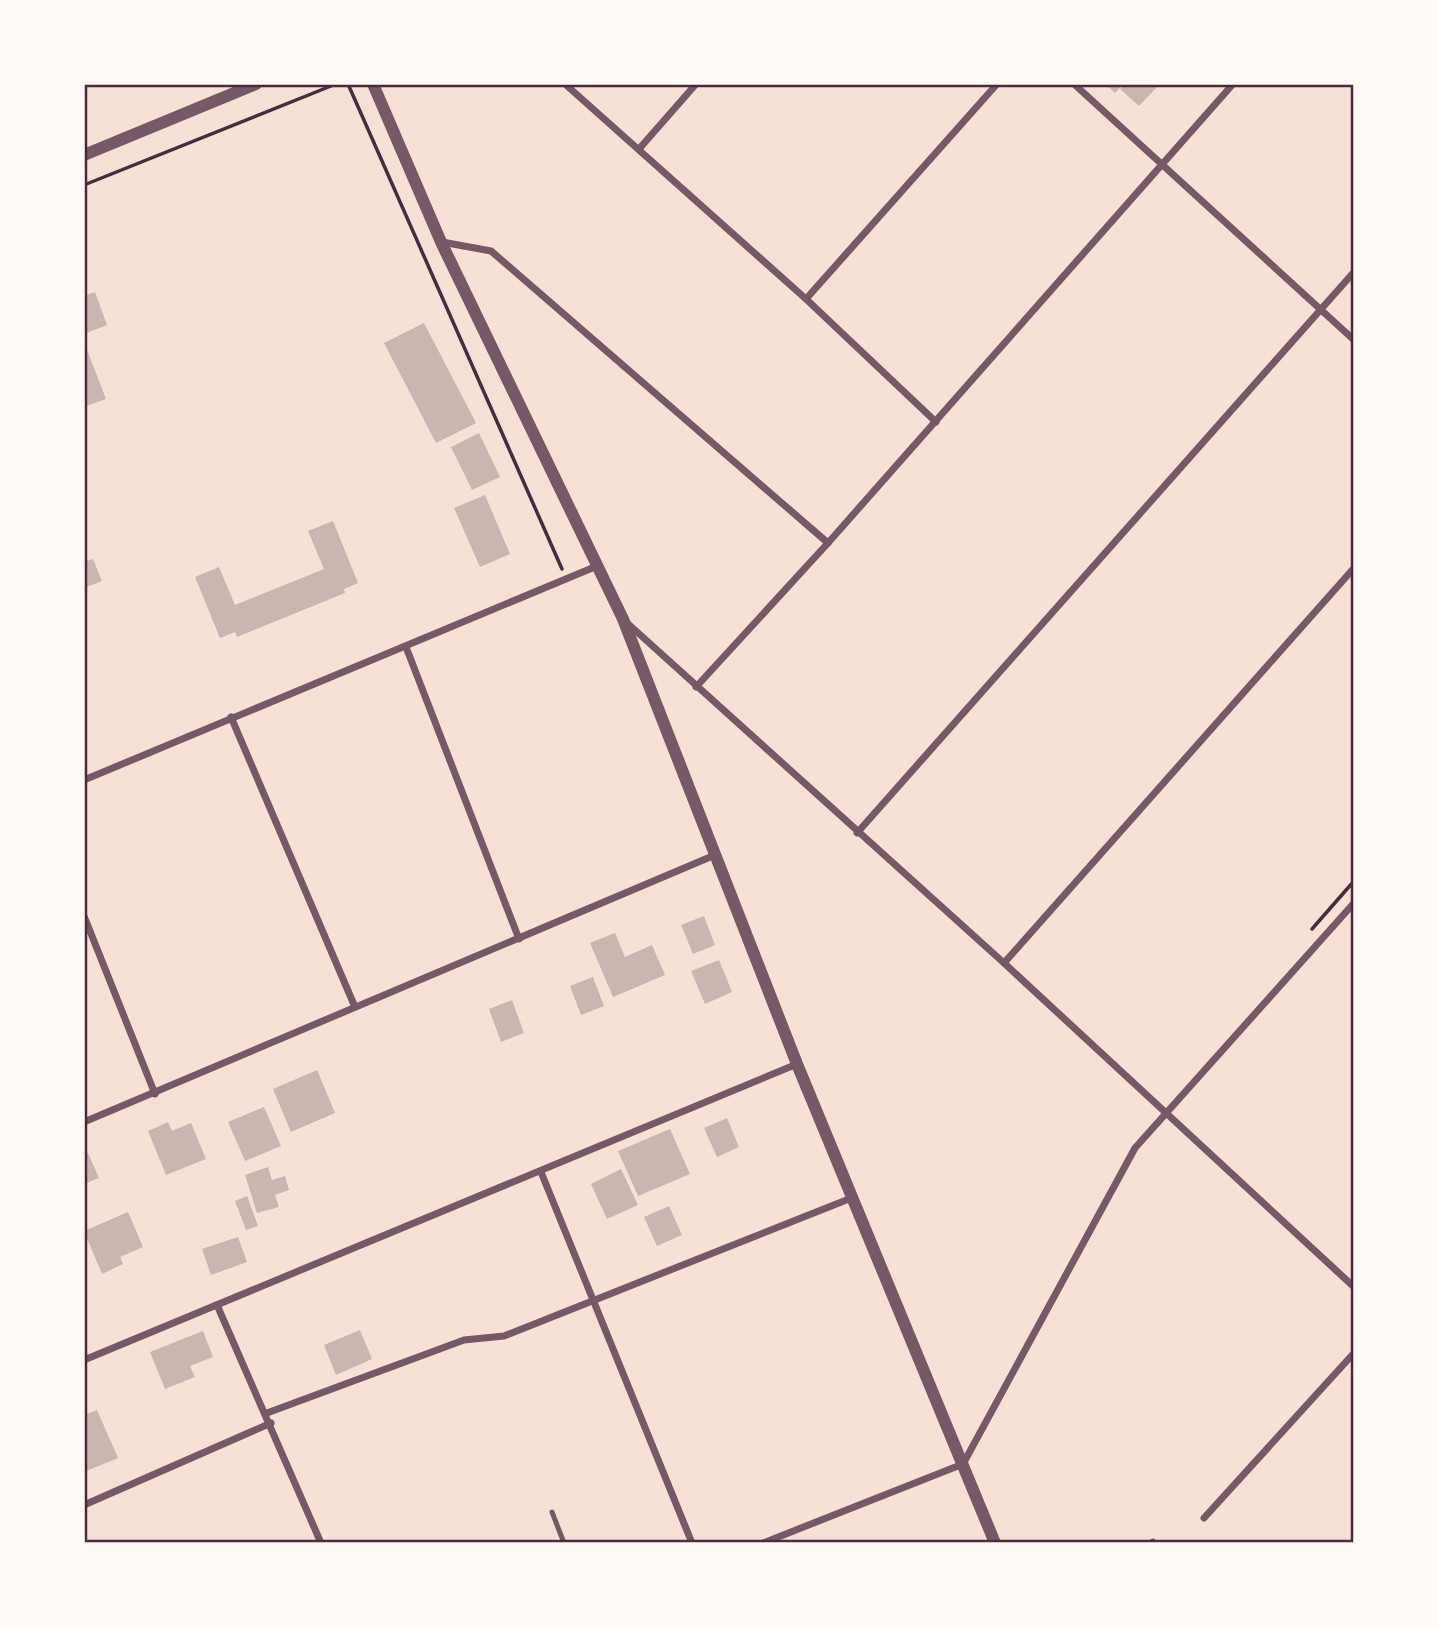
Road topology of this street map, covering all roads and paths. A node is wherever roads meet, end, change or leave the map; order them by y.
1 (256, 84) edge
2 (336, 84) edge
3 (348, 84) edge
4 (373, 84) edge
5 (565, 84) edge
6 (696, 84) edge
7 (997, 84) edge
8 (1074, 84) edge
9 (1233, 84) edge
10 (639, 149) junction
11 (84, 155) edge
12 (1161, 164) junction
13 (84, 185) edge
14 (441, 242) junction
15 (1354, 272) edge
16 (806, 299) junction
17 (1321, 309) junction
18 (1354, 340) edge
19 (936, 422) junction
20 (828, 543) junction
21 (597, 566) junction
22 (1354, 568) edge
23 (566, 579) junction
24 (623, 619) junction
25 (406, 647) junction
26 (696, 687) junction
27 (232, 717) junction
28 (84, 780) edge
29 (857, 833) junction
30 (715, 855) junction
31 (1354, 903) edge
32 (84, 915) edge
33 (519, 939) junction
34 (1004, 962) junction
35 (355, 1007) junction
36 (797, 1064) junction
37 (155, 1094) junction
38 (1166, 1115) junction
39 (84, 1122) edge
40 (541, 1172) junction
41 (854, 1197) junction
42 (1354, 1287) edge
43 (595, 1300) junction
44 (217, 1305) junction
45 (1354, 1353) edge
46 (84, 1360) edge
47 (267, 1413) junction
48 (271, 1423) junction
49 (963, 1464) junction
50 (84, 1505) edge
51 (552, 1512) dead end
52 (1204, 1518) dead end
53 (321, 1543) edge
54 (564, 1543) edge
55 (692, 1543) edge
56 (763, 1543) edge
57 (995, 1543) edge

1 - 11 street
2 - 13 path
3 - 23 path
4 - 14 street
5 - 10 street
6 - 10 street
7 - 16 street
8 - 12 street
9 - 12 street
10 - 16 street
12 - 17 street
12 - 19 street
14 - 20 street
14 - 21 street
15 - 17 street
16 - 19 street
17 - 18 street
17 - 29 street
19 - 20 street
20 - 26 street
21 - 23 street
21 - 24 street
22 - 34 street
23 - 25 street
24 - 26 street
24 - 30 street
25 - 27 street
25 - 33 street
26 - 29 street
27 - 28 street
27 - 35 street
29 - 34 street
30 - 33 street
30 - 36 street
31 - 38 street
32 - 37 street
33 - 35 street
34 - 38 street
35 - 37 street
36 - 40 street
36 - 41 street
37 - 39 street
38 - 42 street
38 - 49 street
40 - 43 street
40 - 44 street
41 - 43 street
41 - 49 street
43 - 47 street
43 - 55 street
44 - 46 street
44 - 47 street
45 - 52 street
47 - 48 street
48 - 50 street
48 - 53 street
49 - 56 street
49 - 57 street
51 - 54 lane

